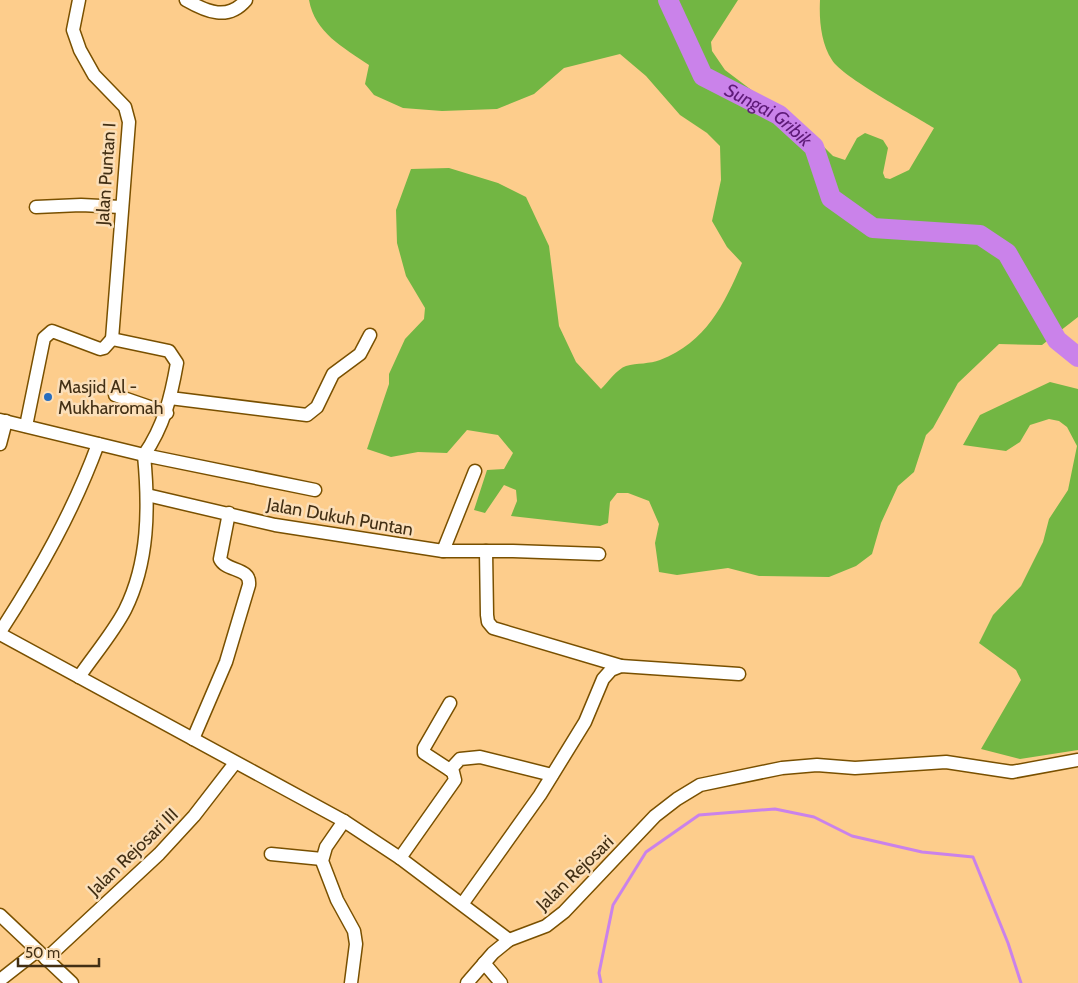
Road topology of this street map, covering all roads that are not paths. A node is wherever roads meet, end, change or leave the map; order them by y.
1 (79, 0) edge
2 (186, 0) edge
3 (246, 0) edge
4 (205, 4) edge
5 (36, 207) dead end
6 (122, 208) junction
7 (370, 335) dead end
8 (112, 339) junction
9 (115, 395) dead end
10 (170, 398) junction
11 (167, 412) junction
12 (3, 421) edge
13 (26, 426) junction
14 (0, 444) edge
15 (98, 444) junction
16 (144, 455) junction
17 (475, 471) dead end
18 (315, 490) dead end
19 (148, 495) junction
20 (230, 513) junction
21 (486, 551) junction
22 (443, 552) junction
23 (599, 554) dead end
24 (0, 633) edge
25 (621, 666) junction
26 (739, 674) dead end
27 (79, 677) junction
28 (450, 703) dead end
29 (193, 738) junction
30 (1078, 760) edge
31 (235, 763) junction
32 (450, 770) junction
33 (552, 775) junction
34 (344, 821) junction
35 (271, 854) dead end
36 (400, 858) junction
37 (322, 859) junction
38 (463, 903) junction
39 (0, 915) edge
40 (510, 940) junction
41 (42, 955) junction
42 (484, 963) junction
43 (0, 980) edge
44 (72, 983) edge
45 (350, 983) edge
46 (467, 983) edge
47 (501, 983) edge

1 - 6 street, Jalan Puntan I
2 - 4 street
3 - 4 street
5 - 6 street
6 - 8 street, Jalan Puntan I
7 - 10 street
8 - 10 street
8 - 13 street
9 - 11 street
10 - 11 street
11 - 16 street
12 - 13 street
12 - 14 street
13 - 15 street
15 - 16 street
15 - 24 street
16 - 18 street
16 - 19 street
17 - 22 street
19 - 20 street, Jalan Dukuh Puntan
19 - 27 street
20 - 22 street, Jalan Dukuh Puntan
20 - 29 street
21 - 22 street, Jalan Dukuh Puntan
21 - 23 street, Jalan Dukuh Puntan
21 - 25 street
24 - 27 street
25 - 26 street
25 - 33 street
27 - 29 street
28 - 32 street
29 - 31 street
30 - 40 street, Jalan Rejosari
31 - 34 street
31 - 41 street, Jalan Rejosari III
32 - 33 street
32 - 36 street
33 - 38 street
34 - 36 street
34 - 37 street
35 - 37 street
36 - 38 street
37 - 45 street
38 - 40 street
39 - 41 street
40 - 42 street, Jalan Rejosari
41 - 43 street, Jalan Rejosari III
41 - 44 street
42 - 46 street, Jalan Rejosari
42 - 47 street

